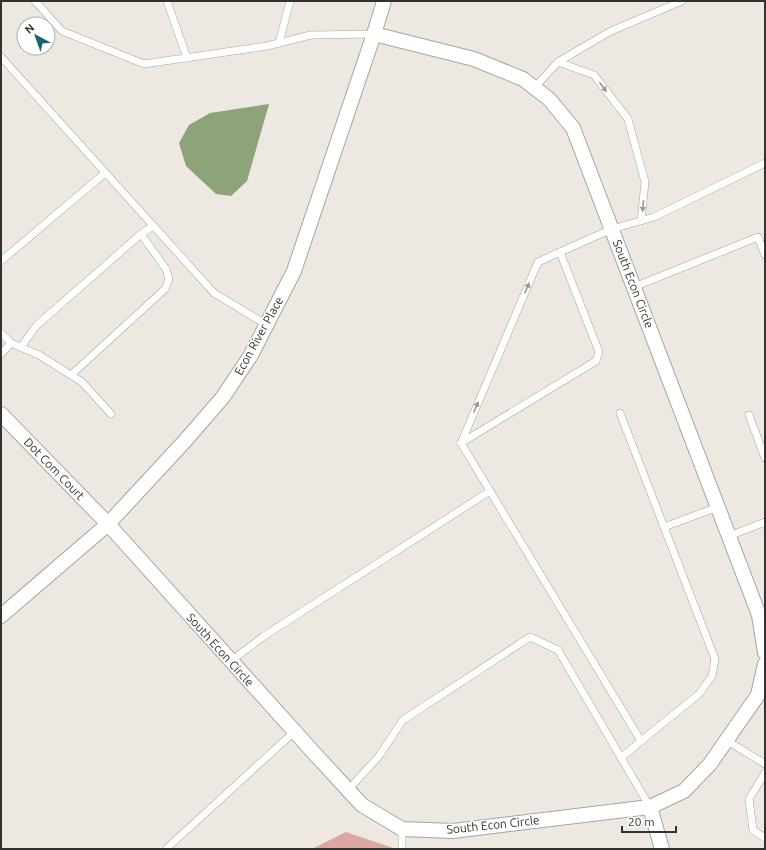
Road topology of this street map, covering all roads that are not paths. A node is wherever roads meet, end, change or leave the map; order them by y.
1 (35, 1) edge
2 (167, 1) edge
3 (290, 1) edge
4 (384, 1) edge
5 (682, 1) edge
6 (374, 34) junction
7 (279, 43) junction
8 (1, 56) edge
9 (186, 58) junction
10 (558, 62) junction
11 (534, 88) junction
12 (765, 164) edge
13 (105, 173) junction
14 (642, 221) junction
15 (153, 226) junction
16 (612, 229) junction
17 (141, 234) junction
18 (560, 252) junction
19 (765, 255) edge
20 (1, 261) edge
21 (634, 287) junction
22 (267, 326) junction
23 (1, 333) edge
24 (10, 343) junction
25 (21, 348) junction
26 (1, 354) edge
27 (71, 375) junction
28 (620, 413) dead end
29 (1, 414) edge
30 (111, 414) dead end
31 (749, 415) dead end
32 (461, 443) junction
33 (765, 458) edge
34 (490, 490) junction
35 (718, 507) junction
36 (765, 522) edge
37 (108, 524) junction
38 (664, 527) junction
39 (729, 536) junction
40 (1, 616) edge
41 (765, 653) edge
42 (231, 661) junction
43 (765, 664) edge
44 (294, 732) junction
45 (726, 740) junction
46 (641, 741) junction
47 (621, 758) junction
48 (765, 764) edge
49 (765, 773) edge
50 (348, 790) junction
51 (650, 808) junction
52 (402, 830) junction
53 (765, 838) edge
54 (166, 849) edge
55 (402, 849) edge
56 (662, 849) edge

1 - 9 lane
2 - 9 lane
3 - 7 lane
4 - 6 street, Econ River Place
5 - 10 lane
6 - 7 lane
6 - 11 street, South Econ Circle
6 - 22 street, Econ River Place
7 - 9 lane
8 - 13 lane
10 - 11 lane
10 -> 14 lane
11 - 16 street, South Econ Circle
12 - 14 lane
13 - 15 lane
13 - 20 lane
14 - 16 lane
15 - 17 lane
15 - 22 lane
16 - 18 lane
16 - 21 street, South Econ Circle
17 - 25 lane
17 - 27 lane
32 -> 18 lane
18 - 32 lane
19 - 21 lane
21 - 35 street, South Econ Circle
22 - 37 street, Econ River Place
23 - 24 lane
24 - 25 lane
24 - 26 lane
25 - 27 lane
27 - 30 lane
28 - 38 lane
29 - 37 street, Dot Com Court
31 - 33 lane
32 - 34 lane
34 - 42 lane
34 - 46 lane
35 - 38 lane
35 - 39 street, South Econ Circle
36 - 39 lane
37 - 40 street, Econ River Place
37 - 42 street, South Econ Circle
38 - 46 lane
39 - 41 street, South Econ Circle
42 - 44 street, South Econ Circle
43 - 45 street, South Econ Circle
44 - 50 street, South Econ Circle
44 - 54 lane
45 - 48 lane
45 - 51 street, South Econ Circle
46 - 47 lane
47 - 50 lane
47 - 51 lane
49 - 53 lane
50 - 52 street, South Econ Circle
51 - 52 street, South Econ Circle
51 - 56 street
52 - 55 lane

